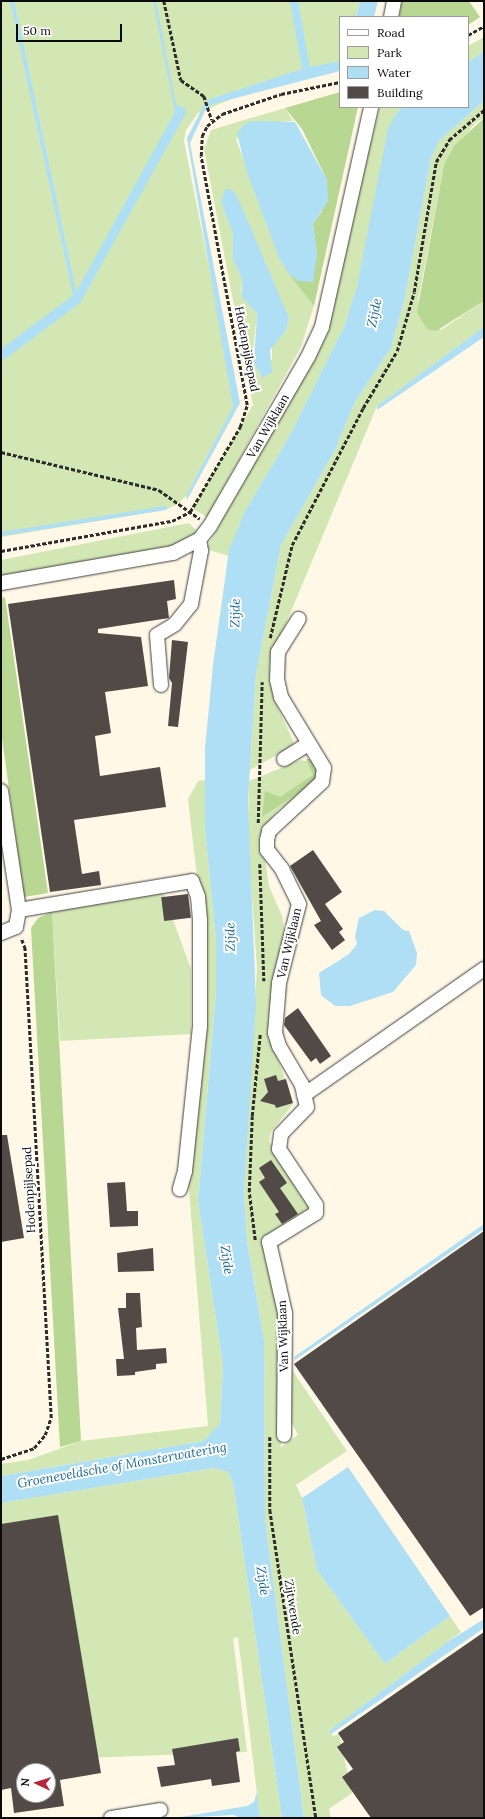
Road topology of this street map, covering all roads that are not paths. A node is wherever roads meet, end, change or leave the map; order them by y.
1 (394, 1) edge
2 (391, 16) edge
3 (371, 108) edge
4 (199, 540) junction
5 (1, 582) edge
6 (298, 619) dead end
7 (161, 685) dead end
8 (308, 744) junction
9 (284, 759) dead end
10 (1, 791) edge
11 (19, 910) junction
12 (1, 934) edge
13 (484, 969) edge
14 (304, 1096) junction
15 (180, 1189) dead end
16 (284, 1435) dead end
17 (160, 1810) dead end
18 (111, 1818) edge

1 - 2 street
3 - 4 street, Van Wijklaan
4 - 5 street, Van Wijklaan
4 - 7 street
6 - 8 street, Van Wijklaan
8 - 9 street
8 - 14 street, Van Wijklaan
10 - 11 street
11 - 12 street
11 - 15 street
13 - 14 street
14 - 16 street, Van Wijklaan
17 - 18 street

